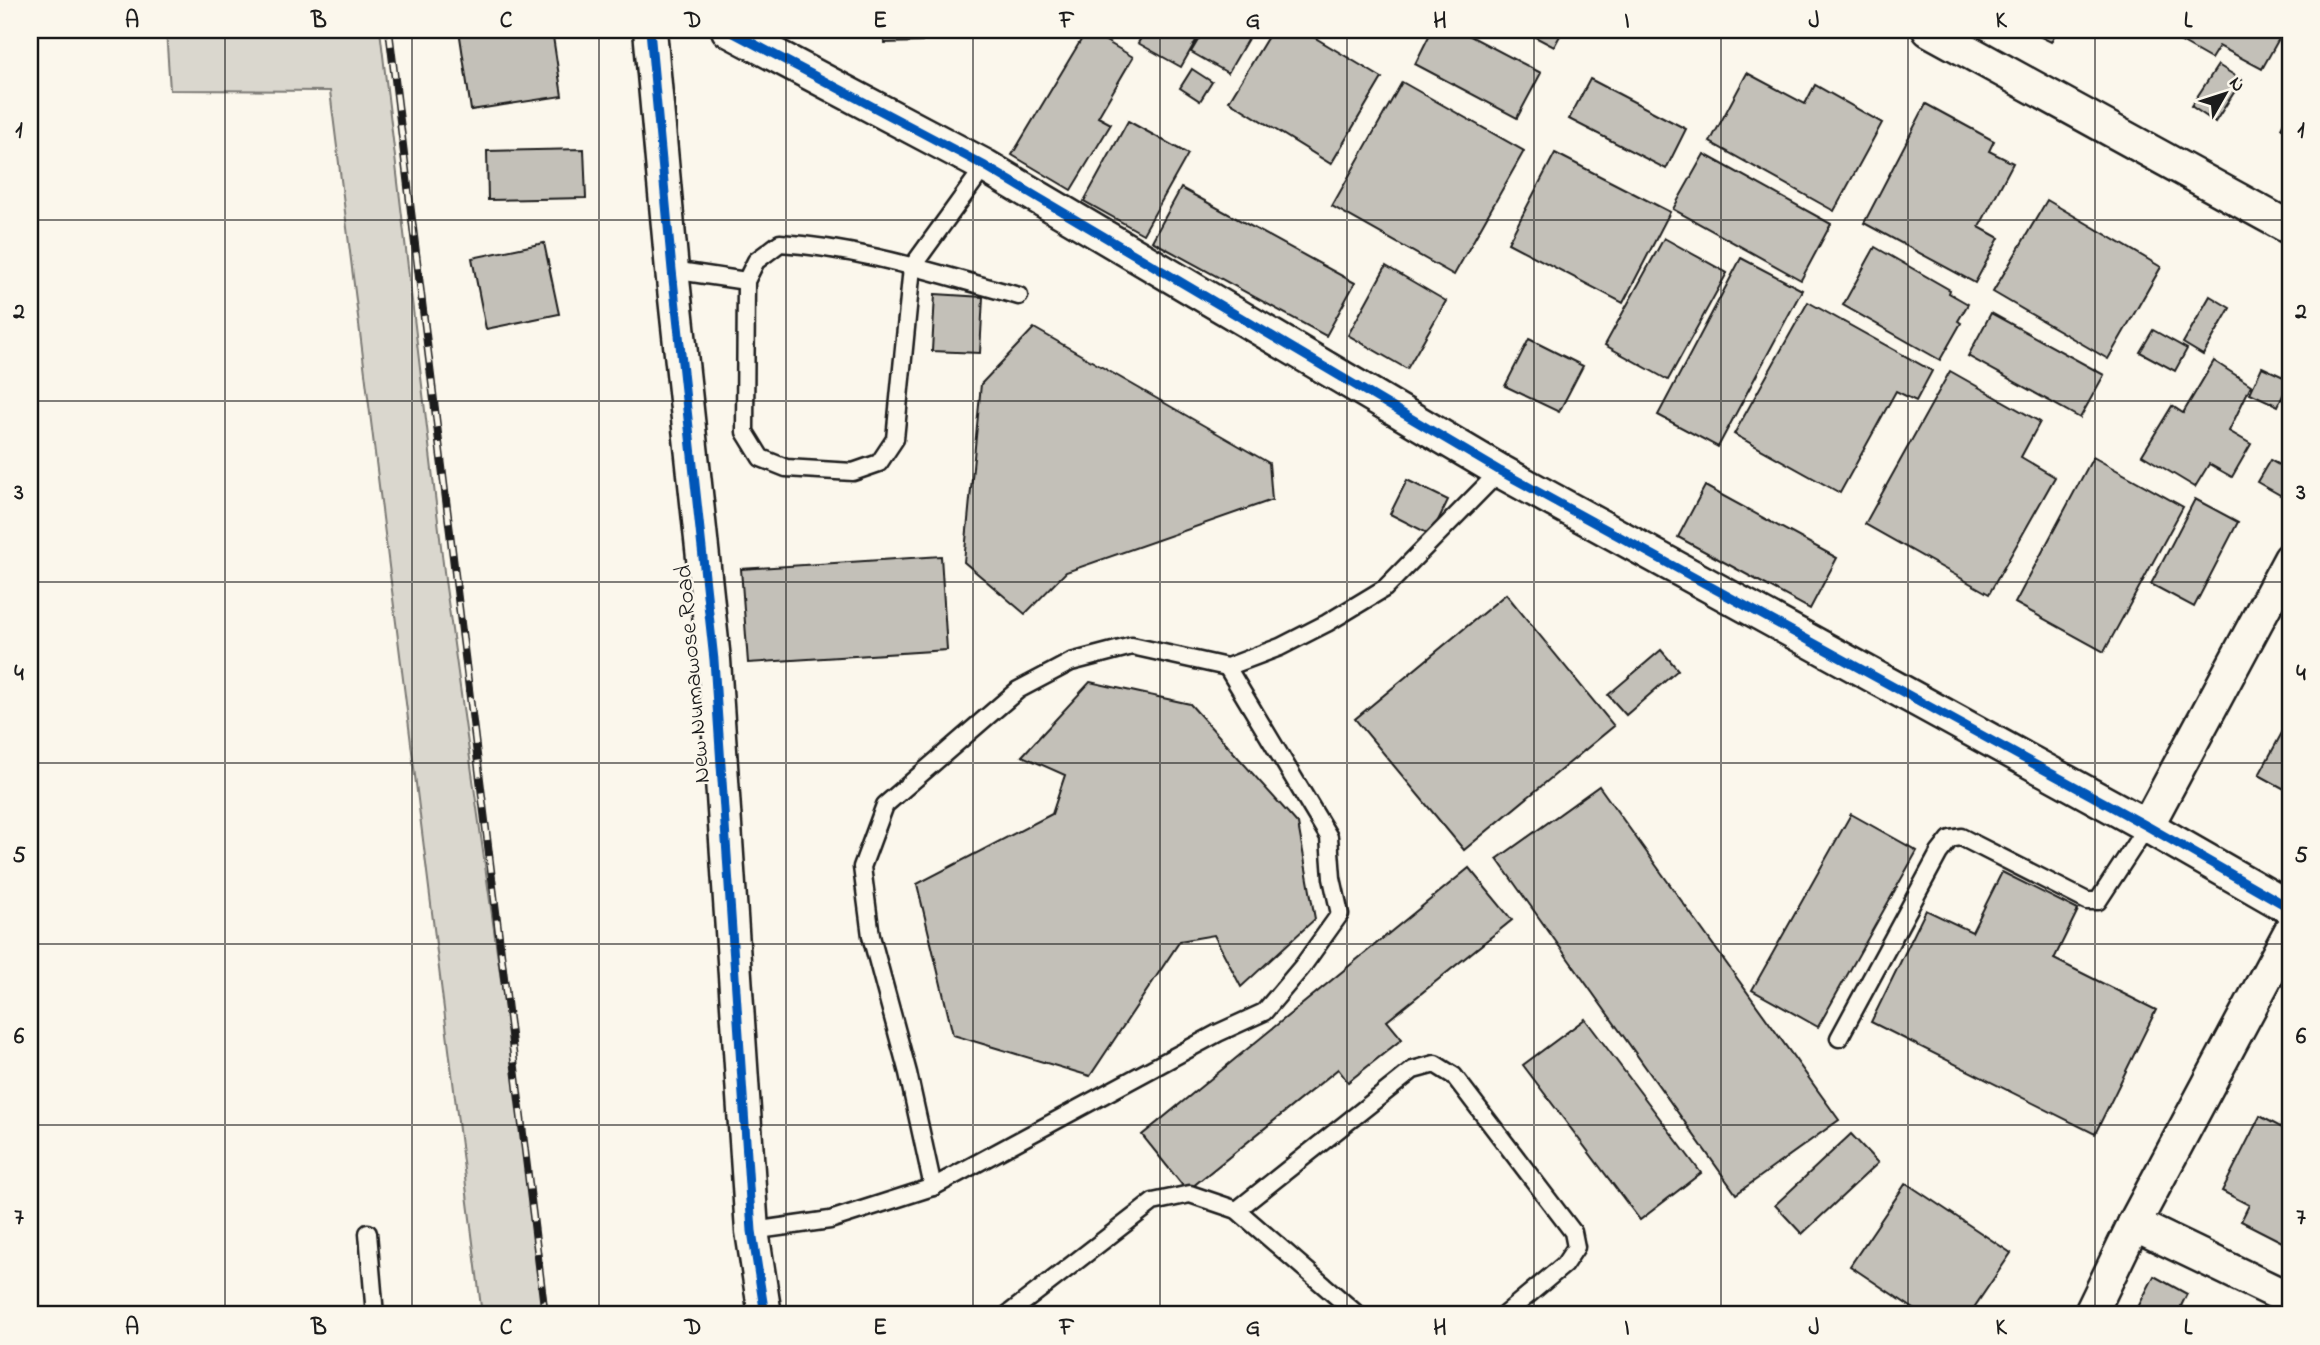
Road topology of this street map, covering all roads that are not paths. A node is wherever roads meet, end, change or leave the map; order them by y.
1 (650, 30) edge
2 (728, 30) edge
3 (1929, 30) edge
4 (985, 166) junction
5 (2290, 228) edge
6 (912, 267) junction
7 (672, 270) junction
8 (746, 281) junction
9 (1019, 296) dead end
10 (1500, 471) junction
11 (2290, 559) edge
12 (1227, 667) junction
13 (2147, 826) junction
14 (2290, 908) edge
15 (2290, 932) edge
16 (1839, 1038) dead end
17 (933, 1187) junction
18 (1237, 1210) junction
19 (2134, 1223) junction
20 (752, 1231) junction
21 (368, 1233) dead end
22 (2290, 1299) edge
23 (375, 1315) edge
24 (765, 1315) edge
25 (1007, 1315) edge
26 (1358, 1315) edge
27 (1504, 1315) edge
28 (2090, 1315) edge

1 - 7 street, New Numawose Road
2 - 4 street
3 - 5 street
4 - 6 lane
4 - 10 street
6 - 8 lane
6 - 8 lane
6 - 9 lane
7 - 8 lane
7 - 20 street, New Numawose Road
10 - 12 lane
10 - 13 street
11 - 13 street
12 - 17 lane
12 - 17 lane
13 - 14 street
13 - 16 lane
15 - 19 street
17 - 20 lane
18 - 25 lane
18 - 26 lane
18 - 27 lane
19 - 22 street
19 - 28 street
20 - 24 street, New Numawose Road
21 - 23 lane

